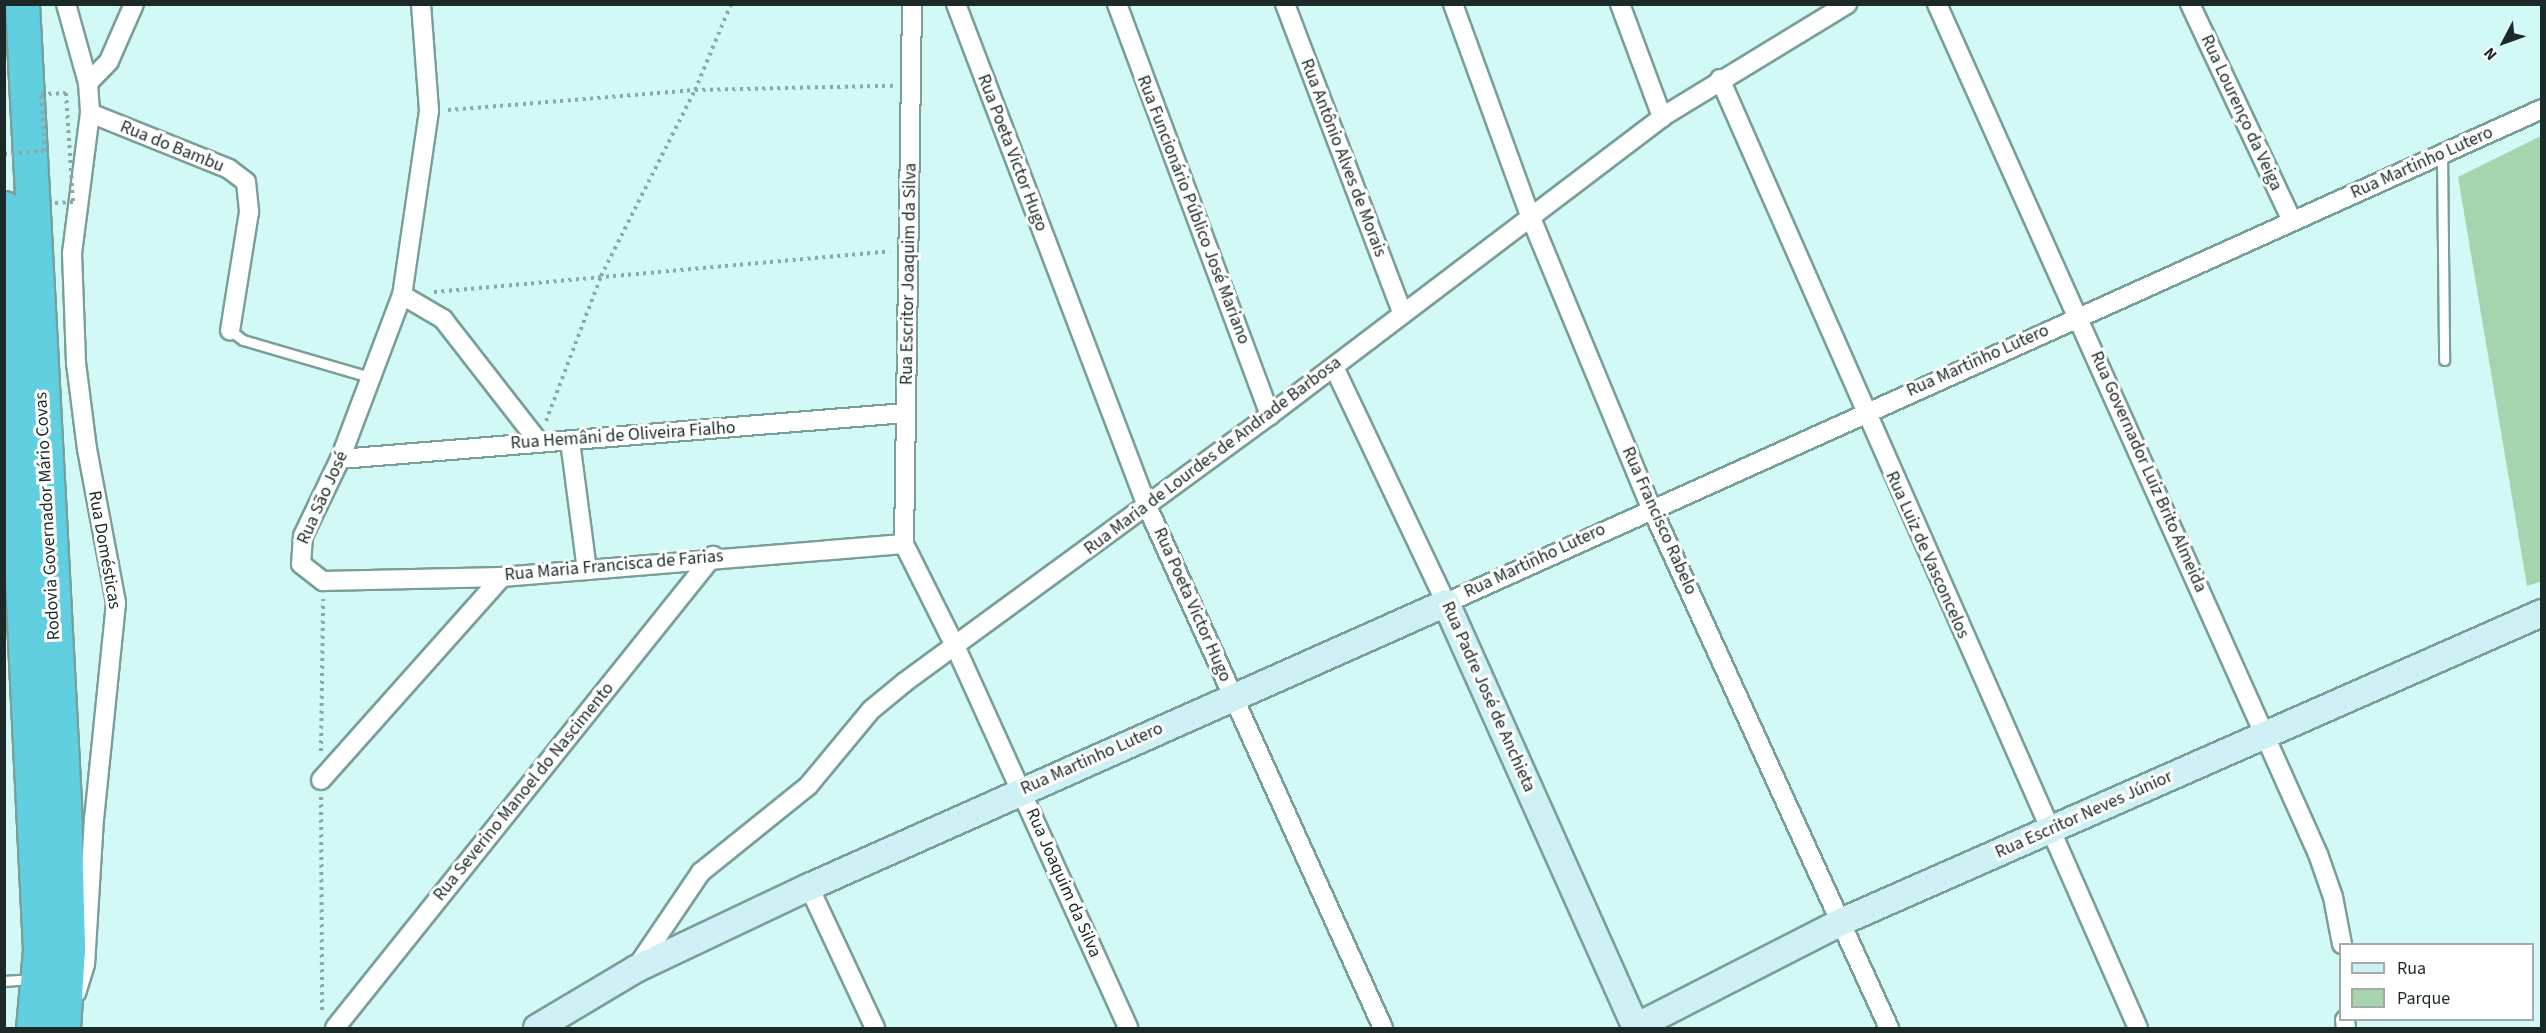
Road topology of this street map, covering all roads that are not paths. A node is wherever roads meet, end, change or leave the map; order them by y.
1 (22, 4) edge
2 (66, 4) edge
3 (135, 4) edge
4 (421, 4) edge
5 (912, 4) edge
6 (956, 4) edge
7 (1117, 4) edge
8 (1285, 4) edge
9 (1453, 4) edge
10 (1620, 4) edge
11 (1847, 4) edge
12 (1937, 4) edge
13 (2190, 4) edge
14 (1720, 79) junction
15 (88, 83) junction
16 (2541, 109) edge
17 (90, 113) junction
18 (1662, 117) junction
19 (2442, 154) junction
20 (4, 208) edge
21 (1531, 218) junction
22 (2292, 221) junction
23 (402, 295) junction
24 (1402, 312) junction
25 (2079, 316) junction
26 (8, 318) edge
27 (230, 330) joint
28 (2444, 360) dead end
29 (1334, 367) junction
30 (374, 378) junction
31 (905, 413) junction
32 (1864, 413) junction
33 (1270, 416) junction
34 (538, 441) junction
35 (570, 441) junction
36 (340, 459) junction
37 (1147, 506) junction
38 (1651, 507) junction
39 (904, 544) junction
40 (713, 556) junction
41 (587, 570) junction
42 (502, 577) junction
43 (323, 581) joint
44 (1446, 603) junction
45 (2541, 613) edge
46 (956, 648) junction
47 (1233, 695) junction
48 (2263, 733) junction
49 (321, 780) road end
50 (1022, 791) junction
51 (2051, 832) junction
52 (809, 887) junction
53 (1841, 922) junction
54 (2342, 943) edge
55 (636, 969) junction
56 (39, 979) junction
57 (4, 981) edge
58 (329, 1023) edge
59 (53, 1026) edge
60 (1635, 1028) edge
61 (537, 1029) edge
62 (875, 1029) edge
63 (1128, 1029) edge
64 (1383, 1029) edge
65 (1888, 1029) edge
66 (2138, 1029) edge

1 - 59 highway, Rodovia Governador Mário Covas
2 - 15 street, Rua Domésticas
3 - 15 street
4 - 23 street, Rua São José
5 - 31 street, Rua Escritor Joaquim da Silva
6 - 37 street, Rua Poeta Victor Hugo
7 - 33 street, Rua Funcionário Público José Mariano
8 - 24 street, Rua Antônio Alves de Morais
9 - 21 street, Rua Francisco Rabelo
10 - 18 street
11 - 14 street, Rua Maria de Lourdes de Andrade Barbosa
12 - 25 street, Rua Governador Luiz Brito Almeida
13 - 22 street, Rua Lourenço da Veiga
14 - 18 street, Rua Maria de Lourdes de Andrade Barbosa
14 - 32 street, Rua Luiz de Vasconcelos
15 - 17 street, Rua Domésticas
16 - 19 street, Rua Martinho Lutero
17 - 27 street, Rua do Bambu
17 - 59 street, Rua Domésticas
18 - 21 street, Rua Maria de Lourdes de Andrade Barbosa
19 - 22 street, Rua Martinho Lutero
19 - 28 lane
20 - 26 highway, Rodovia Governador Mário Covas
21 - 24 street, Rua Maria de Lourdes de Andrade Barbosa
21 - 38 street, Rua Francisco Rabelo
22 - 25 street, Rua Martinho Lutero
23 - 30 street, Rua São José
23 - 34 street
24 - 29 street, Rua Maria de Lourdes de Andrade Barbosa
25 - 32 street, Rua Martinho Lutero
25 - 48 street, Rua Governador Luiz Brito Almeida
26 - 56 highway, Rodovia Governador Mário Covas
27 - 30 lane
29 - 33 street, Rua Maria de Lourdes de Andrade Barbosa
29 - 44 street, Rua Padre José de Anchieta
30 - 36 street, Rua São José
31 - 35 street, Rua Hemâni de Oliveira Fialho
31 - 39 street, Rua Escritor Joaquim da Silva
32 - 38 street, Rua Martinho Lutero
32 - 51 street, Rua Luiz de Vasconcelos
33 - 37 street, Rua Maria de Lourdes de Andrade Barbosa
34 - 35 street, Rua Hemâni de Oliveira Fialho
34 - 36 street, Rua Hemâni de Oliveira Fialho
35 - 41 street
36 - 43 street, Rua São José
37 - 46 street, Rua Maria de Lourdes de Andrade Barbosa
37 - 47 street, Rua Poeta Victor Hugo
38 - 44 street, Rua Martinho Lutero
38 - 53 street, Rua Francisco Rabelo
39 - 40 street, Rua Maria Francisca de Farias
39 - 46 street, Rua Joaquim da Silva
40 - 41 street, Rua Maria Francisca de Farias
40 - 58 street, Rua Severino Manoel do Nascimento
41 - 42 street, Rua Maria Francisca de Farias
42 - 43 street, Rua Maria Francisca de Farias
42 - 49 street
44 - 47 street, Rua Martinho Lutero
44 - 60 street, Rua Padre José de Anchieta
45 - 48 street, Rua Escritor Neves Júnior
46 - 50 street, Rua Joaquim da Silva
46 - 55 street, Rua Maria de Lourdes de Andrade Barbosa
47 - 50 street, Rua Martinho Lutero
47 - 64 street, Rua Poeta Victor Hugo
48 - 51 street, Rua Escritor Neves Júnior
48 - 54 street, Rua Governador Luiz Brito Almeida
50 - 52 street, Rua Martinho Lutero
50 - 63 street, Rua Joaquim da Silva
51 - 53 street, Rua Escritor Neves Júnior
51 - 66 street, Rua Luiz de Vasconcelos
52 - 55 street, Rua Martinho Lutero
52 - 62 street
53 - 60 street, Rua Escritor Neves Júnior
53 - 65 street, Rua Francisco Rabelo
55 - 61 street, Rua Martinho Lutero
56 - 57 lane
56 - 59 highway, Rodovia Governador Mário Covas

